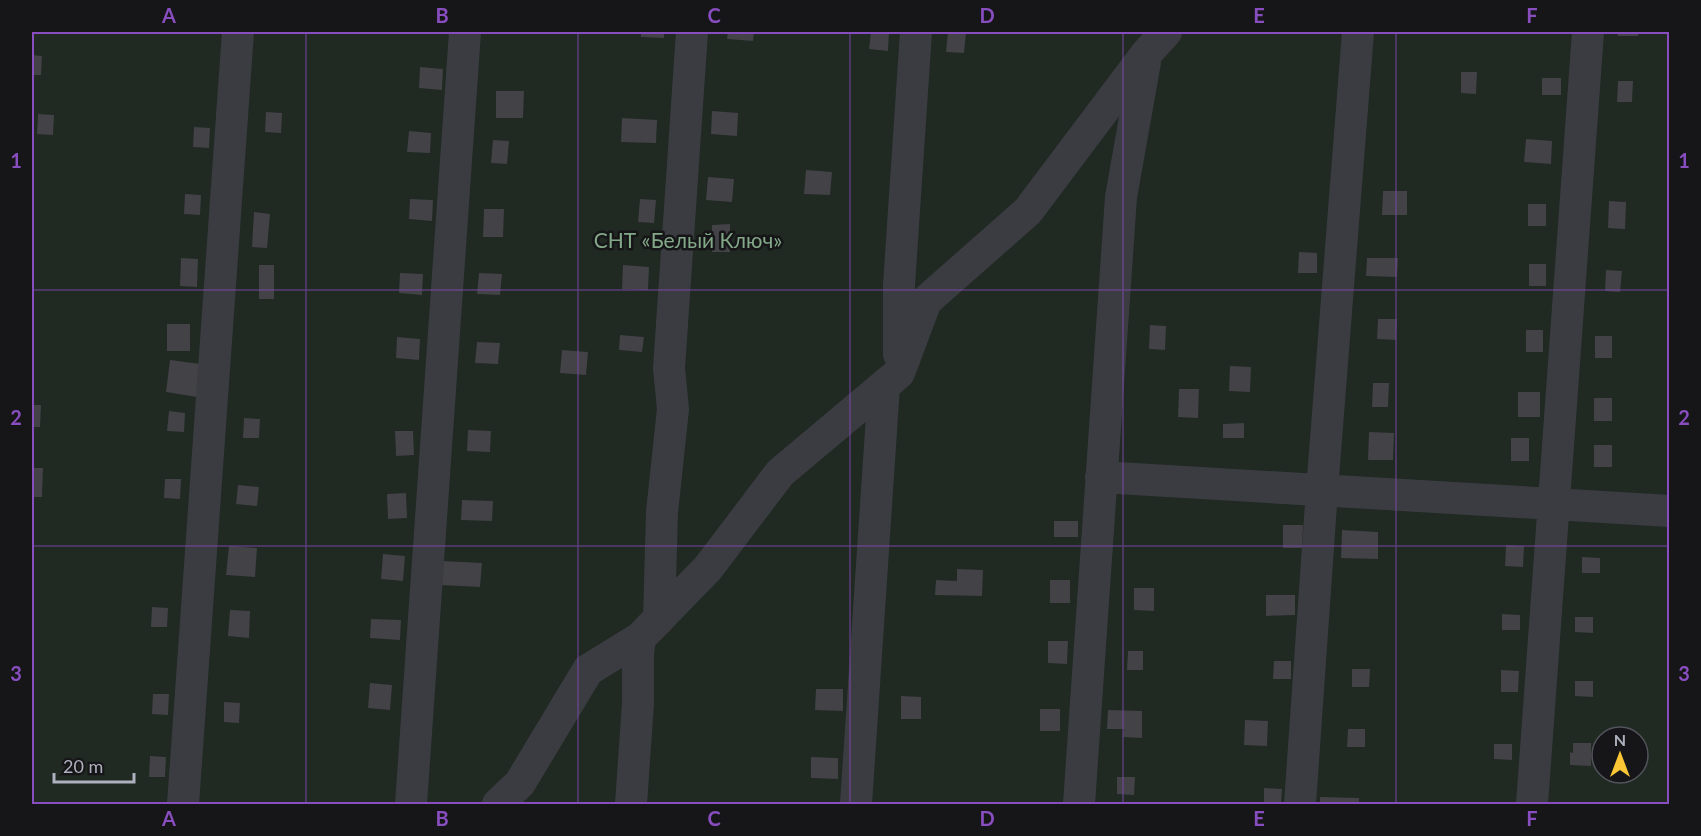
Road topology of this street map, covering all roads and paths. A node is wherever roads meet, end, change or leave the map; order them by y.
1 (238, 32) edge
2 (465, 32) edge
3 (692, 32) edge
4 (916, 32) edge
5 (1358, 32) edge
6 (1588, 32) edge
7 (1153, 39) edge
8 (892, 380) junction
9 (1101, 477) junction
10 (1322, 490) junction
11 (1553, 504) junction
12 (1670, 511) edge
13 (650, 628) junction
14 (183, 804) edge
15 (411, 804) edge
16 (498, 804) edge
17 (631, 804) edge
18 (856, 804) edge
19 (1079, 804) edge
20 (1300, 804) edge
21 (1532, 804) edge

1 - 14 street
2 - 15 street
3 - 13 street
4 - 8 street
5 - 10 street
6 - 11 street
7 - 8 street
7 - 9 street
8 - 13 street
8 - 18 street
9 - 10 street
9 - 19 street
10 - 11 street
10 - 20 street
11 - 12 street
11 - 21 street
13 - 16 street
13 - 17 street

